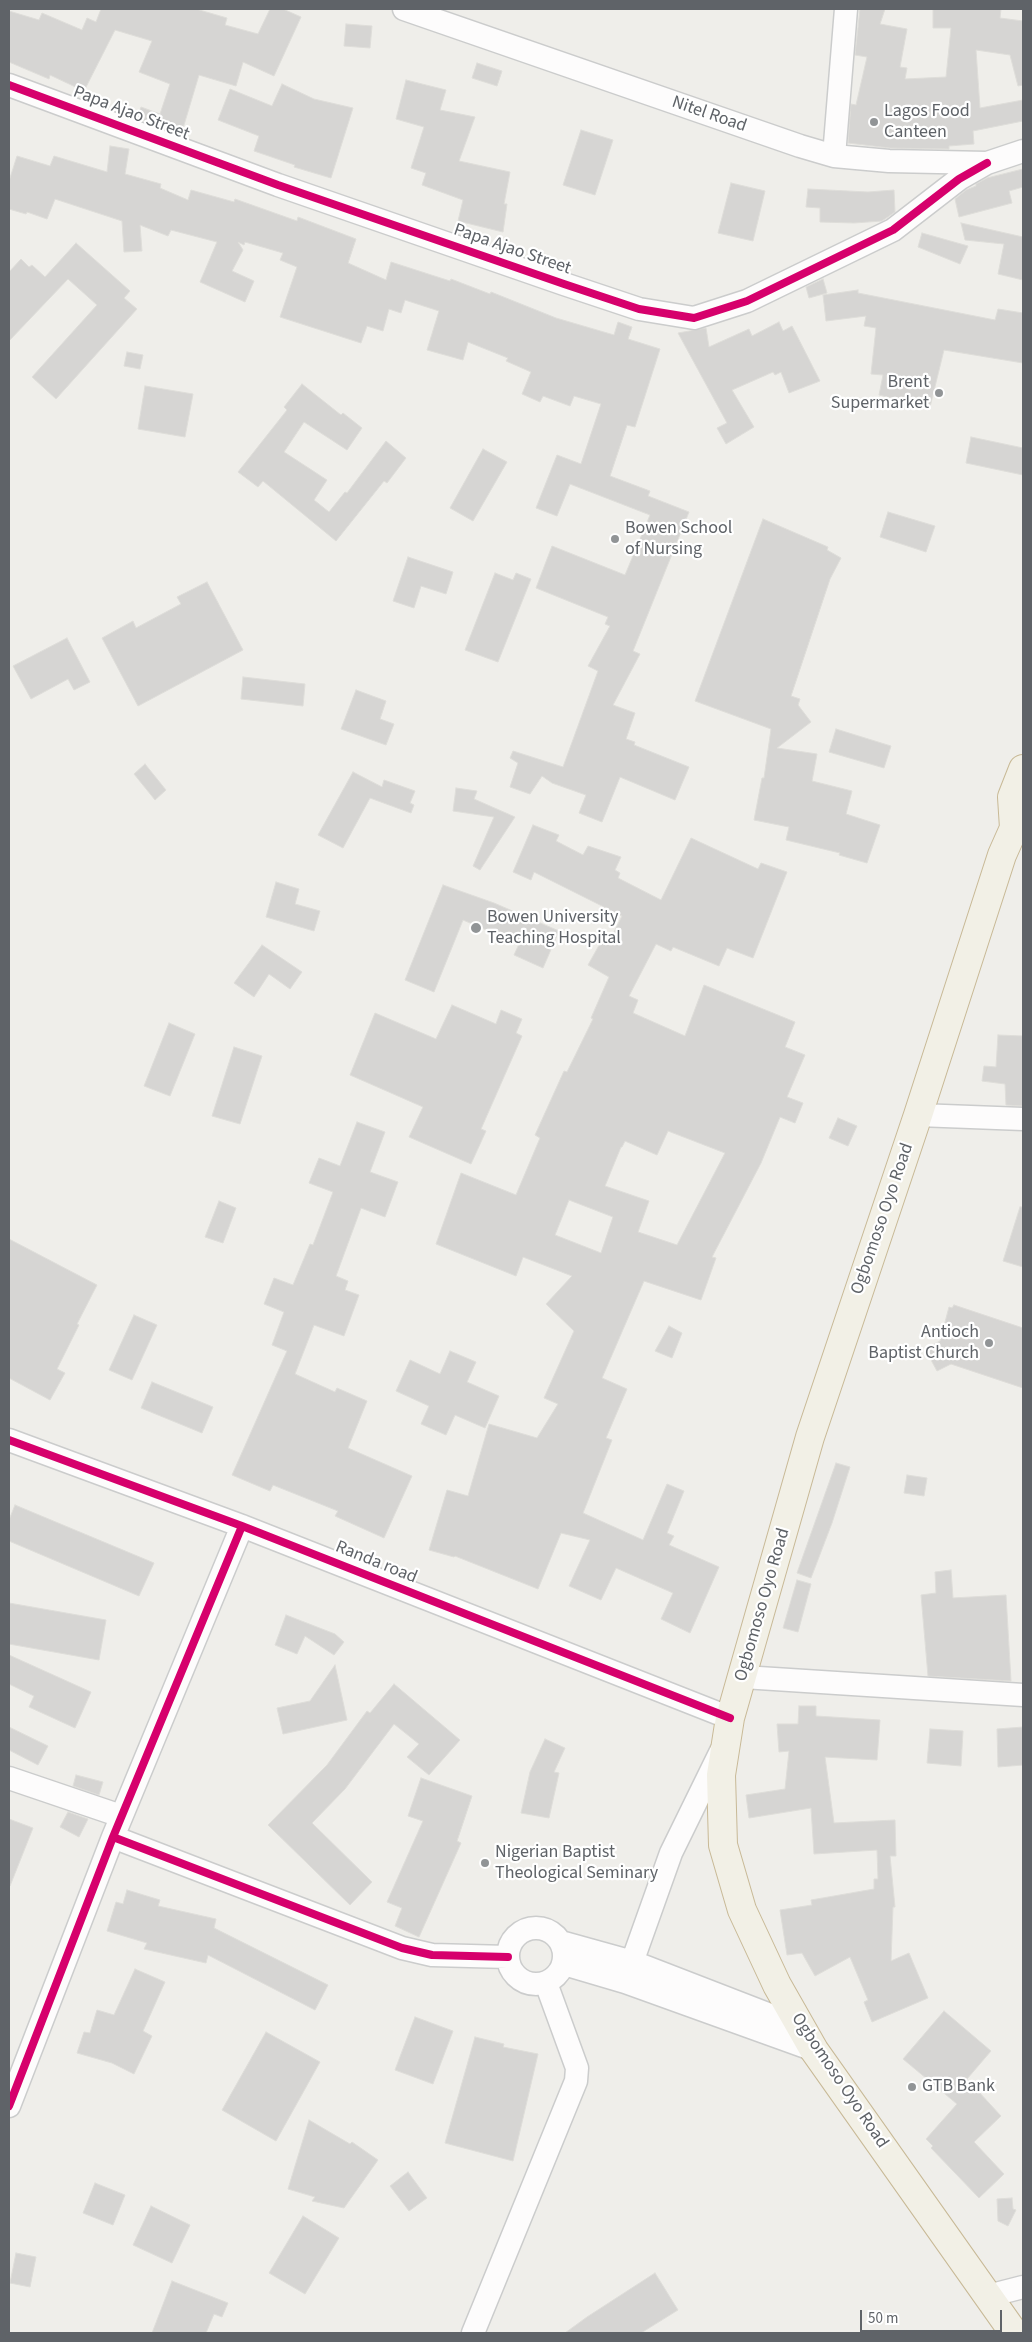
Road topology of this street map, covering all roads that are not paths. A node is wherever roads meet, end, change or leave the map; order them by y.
1 (404, 9) edge
2 (846, 9) edge
3 (450, 17) edge
4 (9, 84) edge
5 (1023, 151) edge
6 (834, 156) junction
7 (987, 163) junction
8 (1023, 768) edge
9 (1018, 812) edge
10 (918, 1115) junction
11 (1023, 1119) edge
12 (9, 1440) edge
13 (242, 1526) junction
14 (743, 1677) junction
15 (1023, 1695) edge
16 (728, 1729) junction
17 (9, 1778) edge
18 (121, 1816) junction
19 (112, 1837) junction
20 (561, 1942) junction
21 (508, 1957) junction
22 (564, 1964) junction
23 (629, 1972) junction
24 (546, 1983) junction
25 (807, 2039) junction
26 (16, 2069) edge
27 (9, 2106) edge
28 (1023, 2287) edge
29 (988, 2296) junction
30 (473, 2333) edge
31 (1014, 2333) edge

1 - 3 street, Nitel Road
2 - 6 street
3 - 6 street, Nitel Road
4 - 7 street, Papa Ajao Street
5 - 7 street, Nitel Road
6 - 7 street, Nitel Road
8 - 9 highway, Ogbomoso Oyo Road
9 - 10 highway, Ogbomoso Oyo Road
10 - 11 street
10 - 14 highway, Ogbomoso Oyo Road
12 - 13 street, Randa road
13 - 16 street, Randa road
13 - 18 street
14 - 15 street
14 - 16 highway, Ogbomoso Oyo Road
16 - 23 street
16 - 25 highway, Ogbomoso Oyo Road
17 - 18 street
18 - 19 street
19 - 21 street
19 - 26 street
20 - 21 street
20 - 22 street
20 - 23 street
21 - 24 street
22 - 23 street
22 - 24 street
23 - 25 street
24 - 30 street
25 - 29 highway, Ogbomoso Oyo Road
26 - 27 street
28 - 29 street
29 - 31 highway, Ogbomoso Oyo Road

